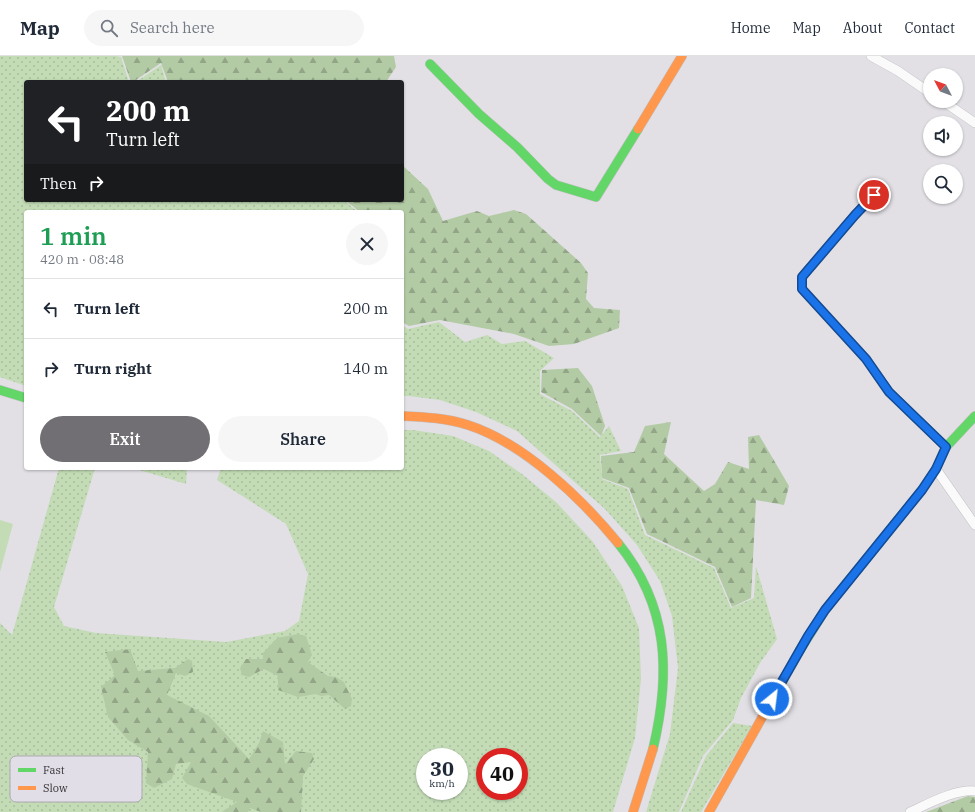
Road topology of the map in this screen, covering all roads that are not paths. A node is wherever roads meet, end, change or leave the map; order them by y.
1 (682, 56) edge
2 (870, 56) edge
3 (430, 64) dead end
4 (923, 88) edge
5 (952, 108) edge
6 (975, 123) edge
7 (874, 195) dead end
8 (0, 390) edge
9 (24, 397) edge
10 (404, 416) edge
11 (975, 416) edge
12 (946, 447) junction
13 (936, 469) junction
14 (975, 525) edge
15 (975, 791) edge
16 (634, 812) edge
17 (709, 812) edge
18 (910, 812) edge

1 - 3 street
2 - 4 street
5 - 6 street
7 - 12 street
8 - 9 street
10 - 16 street
11 - 12 street
12 - 13 street
13 - 14 street
13 - 17 street
15 - 18 street

